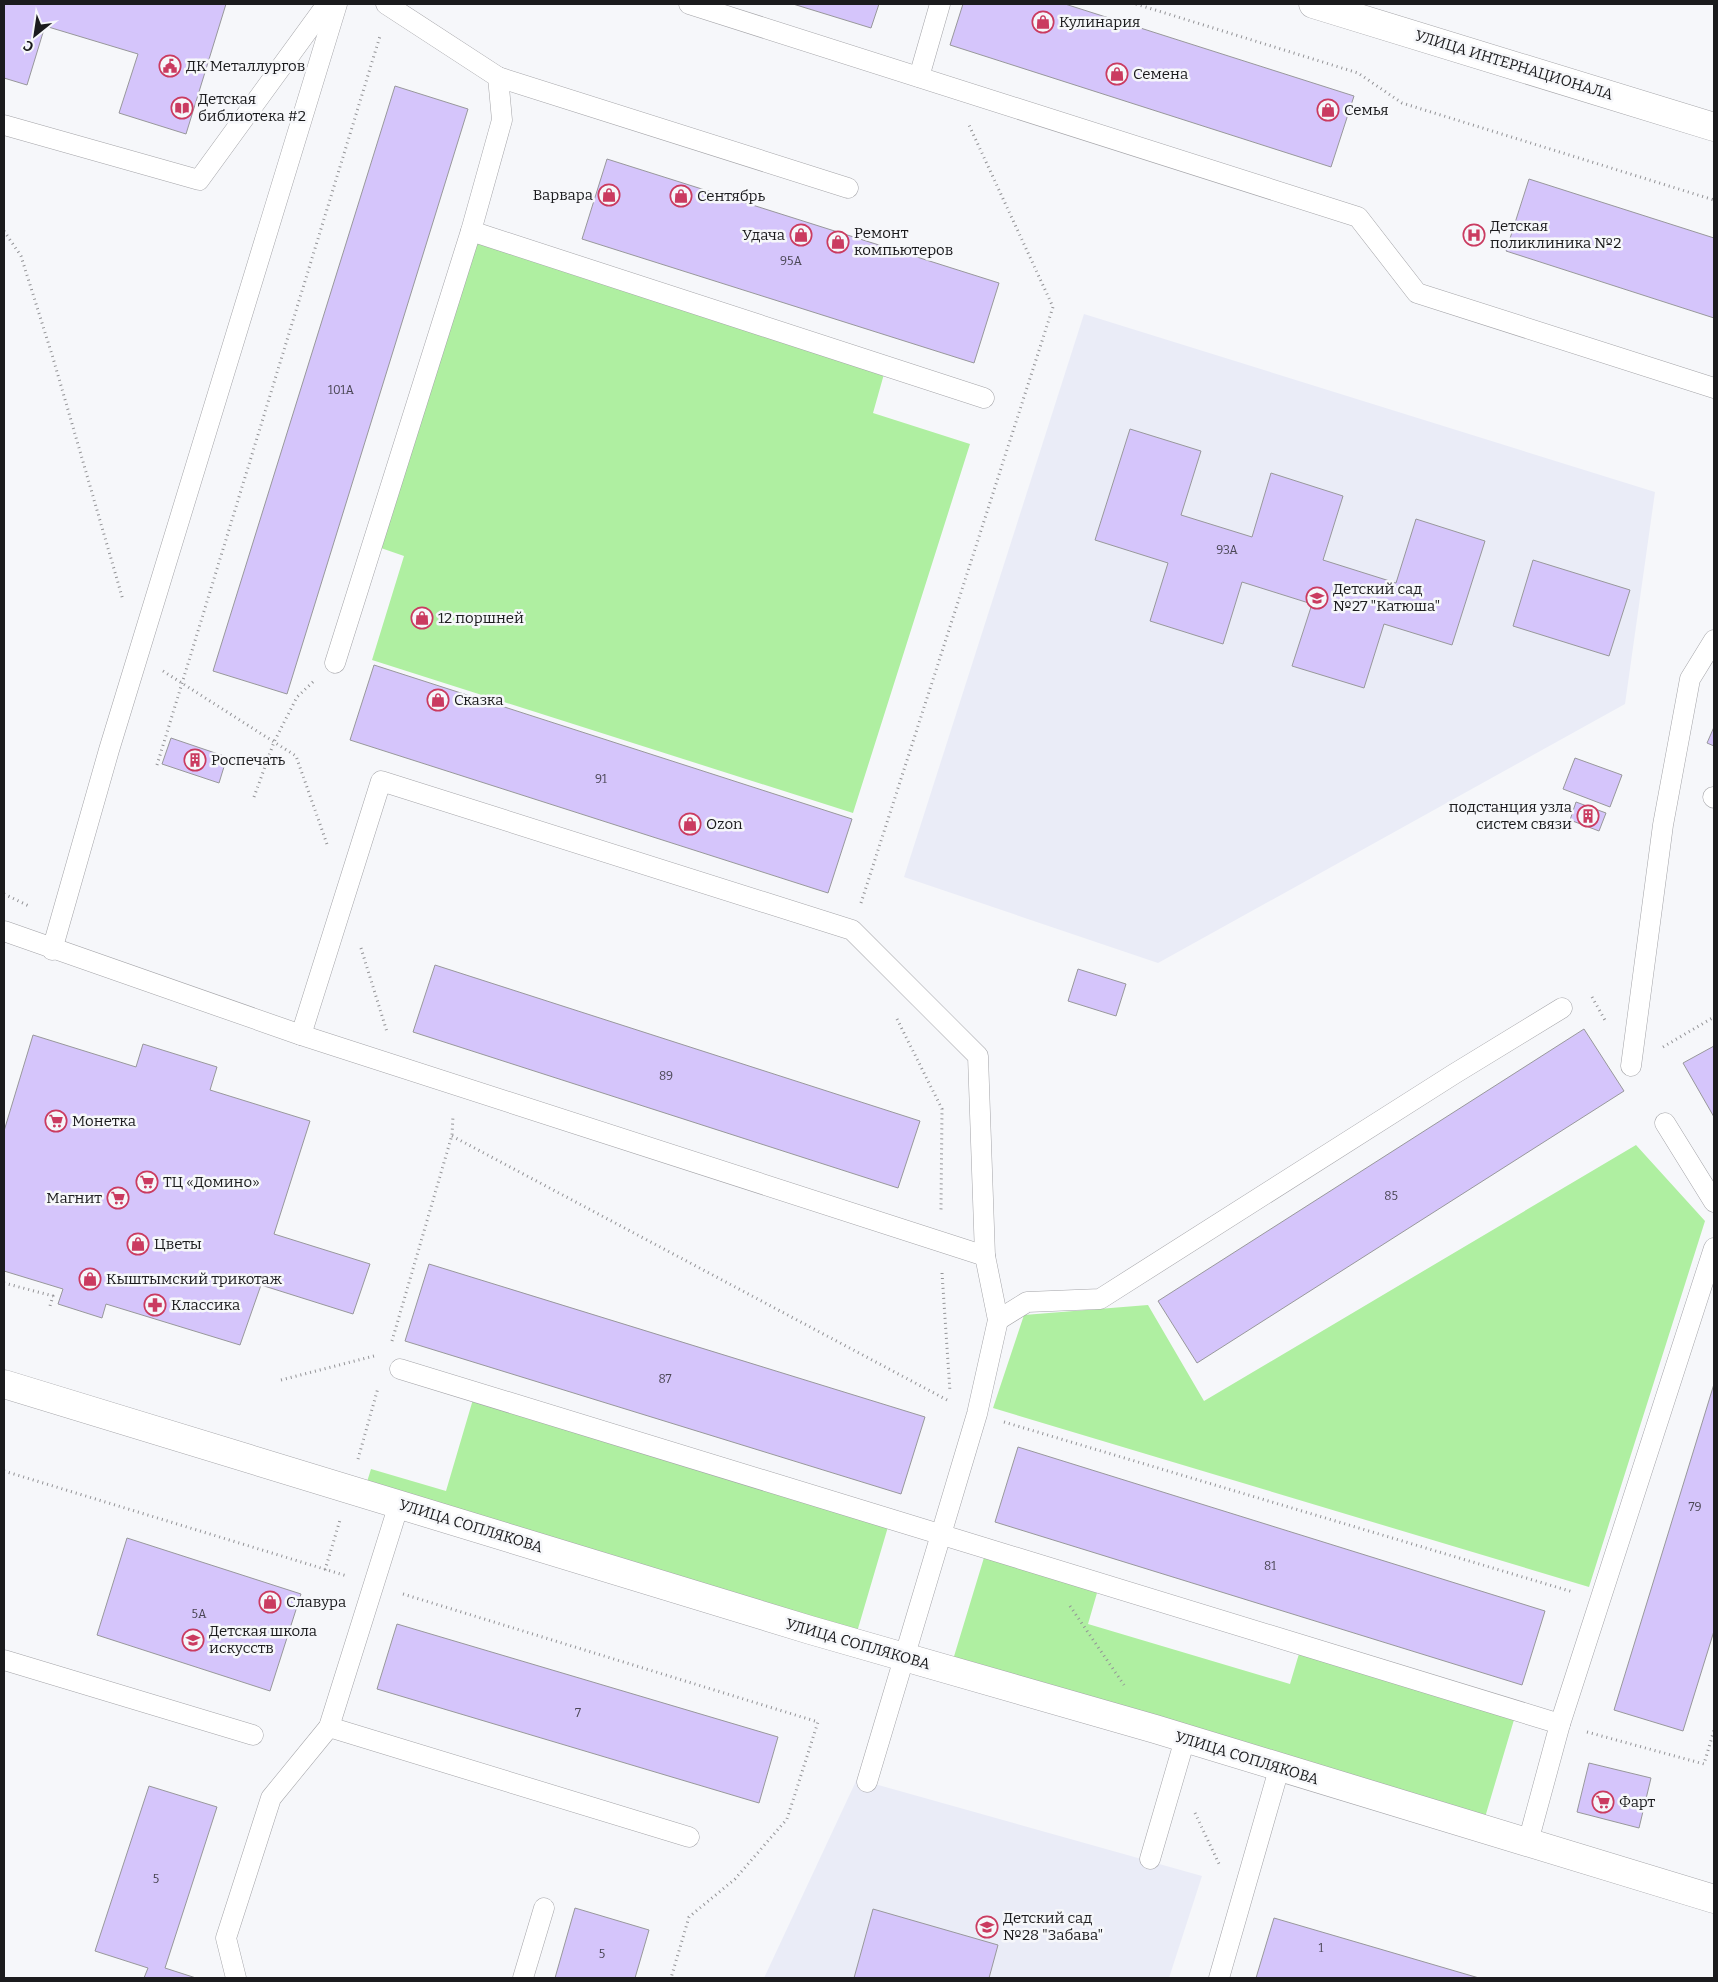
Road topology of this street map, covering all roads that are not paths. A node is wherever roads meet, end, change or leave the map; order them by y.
1 (327, 4) edge
2 (337, 4) edge
3 (689, 4) edge
4 (940, 4) edge
5 (1313, 4) edge
6 (388, 5) edge
7 (498, 77) junction
8 (919, 77) junction
9 (4, 125) edge
10 (1714, 127) edge
11 (848, 188) dead end
12 (471, 231) junction
13 (1714, 388) edge
14 (984, 398) dead end
15 (1714, 640) edge
16 (335, 663) road end
17 (4, 931) edge
18 (52, 950) junction
19 (1562, 1008) road end
20 (301, 1035) junction
21 (1632, 1066) road end
22 (1665, 1123) dead end
23 (1714, 1202) edge
24 (1714, 1248) edge
25 (985, 1256) junction
26 (998, 1320) junction
27 (400, 1369) dead end
28 (4, 1384) edge
29 (398, 1504) junction
30 (941, 1534) junction
31 (905, 1658) junction
32 (4, 1660) edge
33 (1560, 1724) junction
34 (329, 1727) junction
35 (253, 1735) dead end
36 (1185, 1739) junction
37 (1279, 1769) junction
38 (867, 1782) dead end
39 (688, 1837) dead end
40 (1528, 1842) junction
41 (1150, 1860) dead end
42 (1714, 1899) edge
43 (544, 1908) dead end
44 (236, 1978) edge
45 (523, 1978) edge
46 (1218, 1978) edge

1 - 9 lane
2 - 18 lane
3 - 8 lane
4 - 8 lane
5 - 10 street, УЛИЦА ИНТЕРНАЦИОНАЛА
6 - 7 lane
7 - 11 lane
7 - 12 lane
8 - 13 lane
12 - 14 lane
12 - 16 lane
15 - 21 lane
17 - 18 lane
18 - 20 lane
19 - 26 lane
20 - 25 lane
20 - 25 lane
22 - 23 lane
24 - 33 lane
25 - 26 lane
26 - 30 lane
27 - 30 lane
28 - 29 street, УЛИЦА СОПЛЯКОВА
29 - 31 street, УЛИЦА СОПЛЯКОВА
29 - 34 lane
30 - 31 lane
30 - 33 lane
31 - 36 street, УЛИЦА СОПЛЯКОВА
31 - 38 lane
32 - 35 lane
33 - 40 lane
34 - 39 lane
34 - 44 lane
36 - 37 street, УЛИЦА СОПЛЯКОВА
36 - 41 lane
37 - 40 street, УЛИЦА СОПЛЯКОВА
37 - 46 lane
40 - 42 street, УЛИЦА СОПЛЯКОВА
43 - 45 lane

